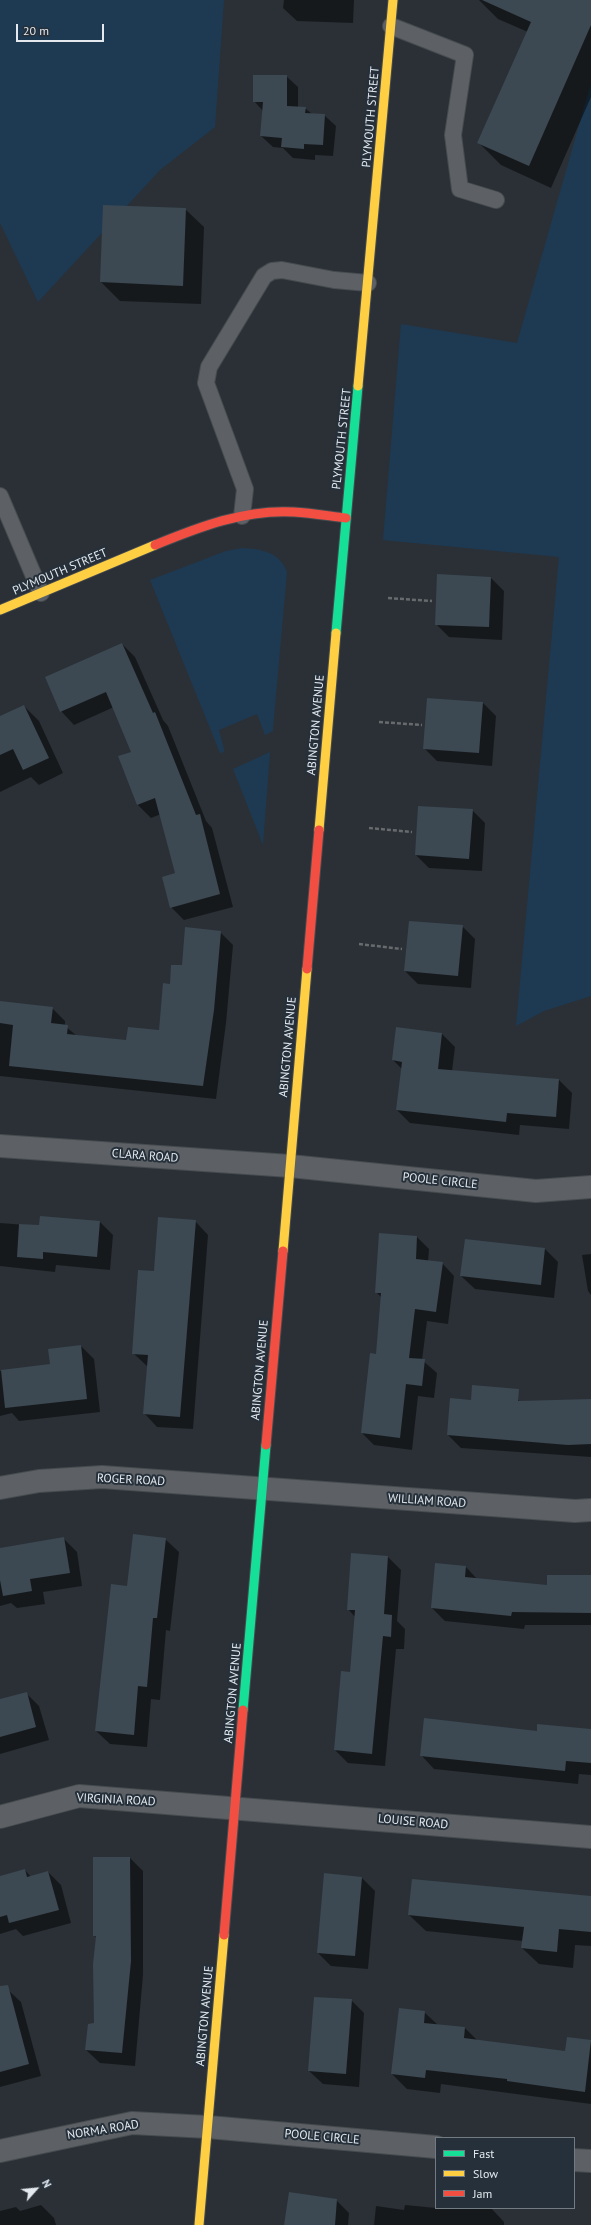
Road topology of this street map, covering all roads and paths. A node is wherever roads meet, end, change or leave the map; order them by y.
1 (393, 0) edge
2 (391, 26) junction
3 (496, 200) dead end
4 (368, 283) junction
5 (0, 496) edge
6 (242, 516) junction
7 (346, 518) junction
8 (41, 593) junction
9 (388, 598) dead end
10 (432, 601) dead end
11 (0, 610) edge
12 (379, 722) dead end
13 (422, 725) dead end
14 (369, 828) dead end
15 (412, 832) dead end
16 (359, 944) dead end
17 (402, 949) dead end
18 (0, 1146) edge
19 (290, 1166) junction
20 (591, 1187) edge
21 (0, 1488) edge
22 (262, 1489) junction
23 (591, 1510) edge
24 (235, 1808) junction
25 (0, 1817) edge
26 (591, 1837) edge
27 (208, 2127) junction
28 (435, 2147) edge
29 (0, 2151) edge
30 (199, 2225) edge

1 - 2 main road, PLYMOUTH STREET
2 - 3 lane
2 - 4 main road, PLYMOUTH STREET
4 - 6 lane
4 - 7 main road, PLYMOUTH STREET
5 - 8 lane
6 - 7 main road, PLYMOUTH STREET
6 - 8 main road, PLYMOUTH STREET
7 - 19 main road, ABINGTON AVENUE
8 - 11 main road, PLYMOUTH STREET
9 - 10 path
12 - 13 path
14 - 15 path
16 - 17 path
18 - 19 street, CLARA ROAD
19 - 20 street, POOLE CIRCLE
19 - 22 main road, ABINGTON AVENUE
21 - 22 street, ROGER ROAD
22 - 23 street, WILLIAM ROAD
22 - 24 main road, ABINGTON AVENUE
24 - 25 street, VIRGINIA ROAD
24 - 26 street, LOUISE ROAD
24 - 27 main road, ABINGTON AVENUE
27 - 28 street, POOLE CIRCLE
27 - 29 street, NORMA ROAD
27 - 30 main road, ABINGTON AVENUE

